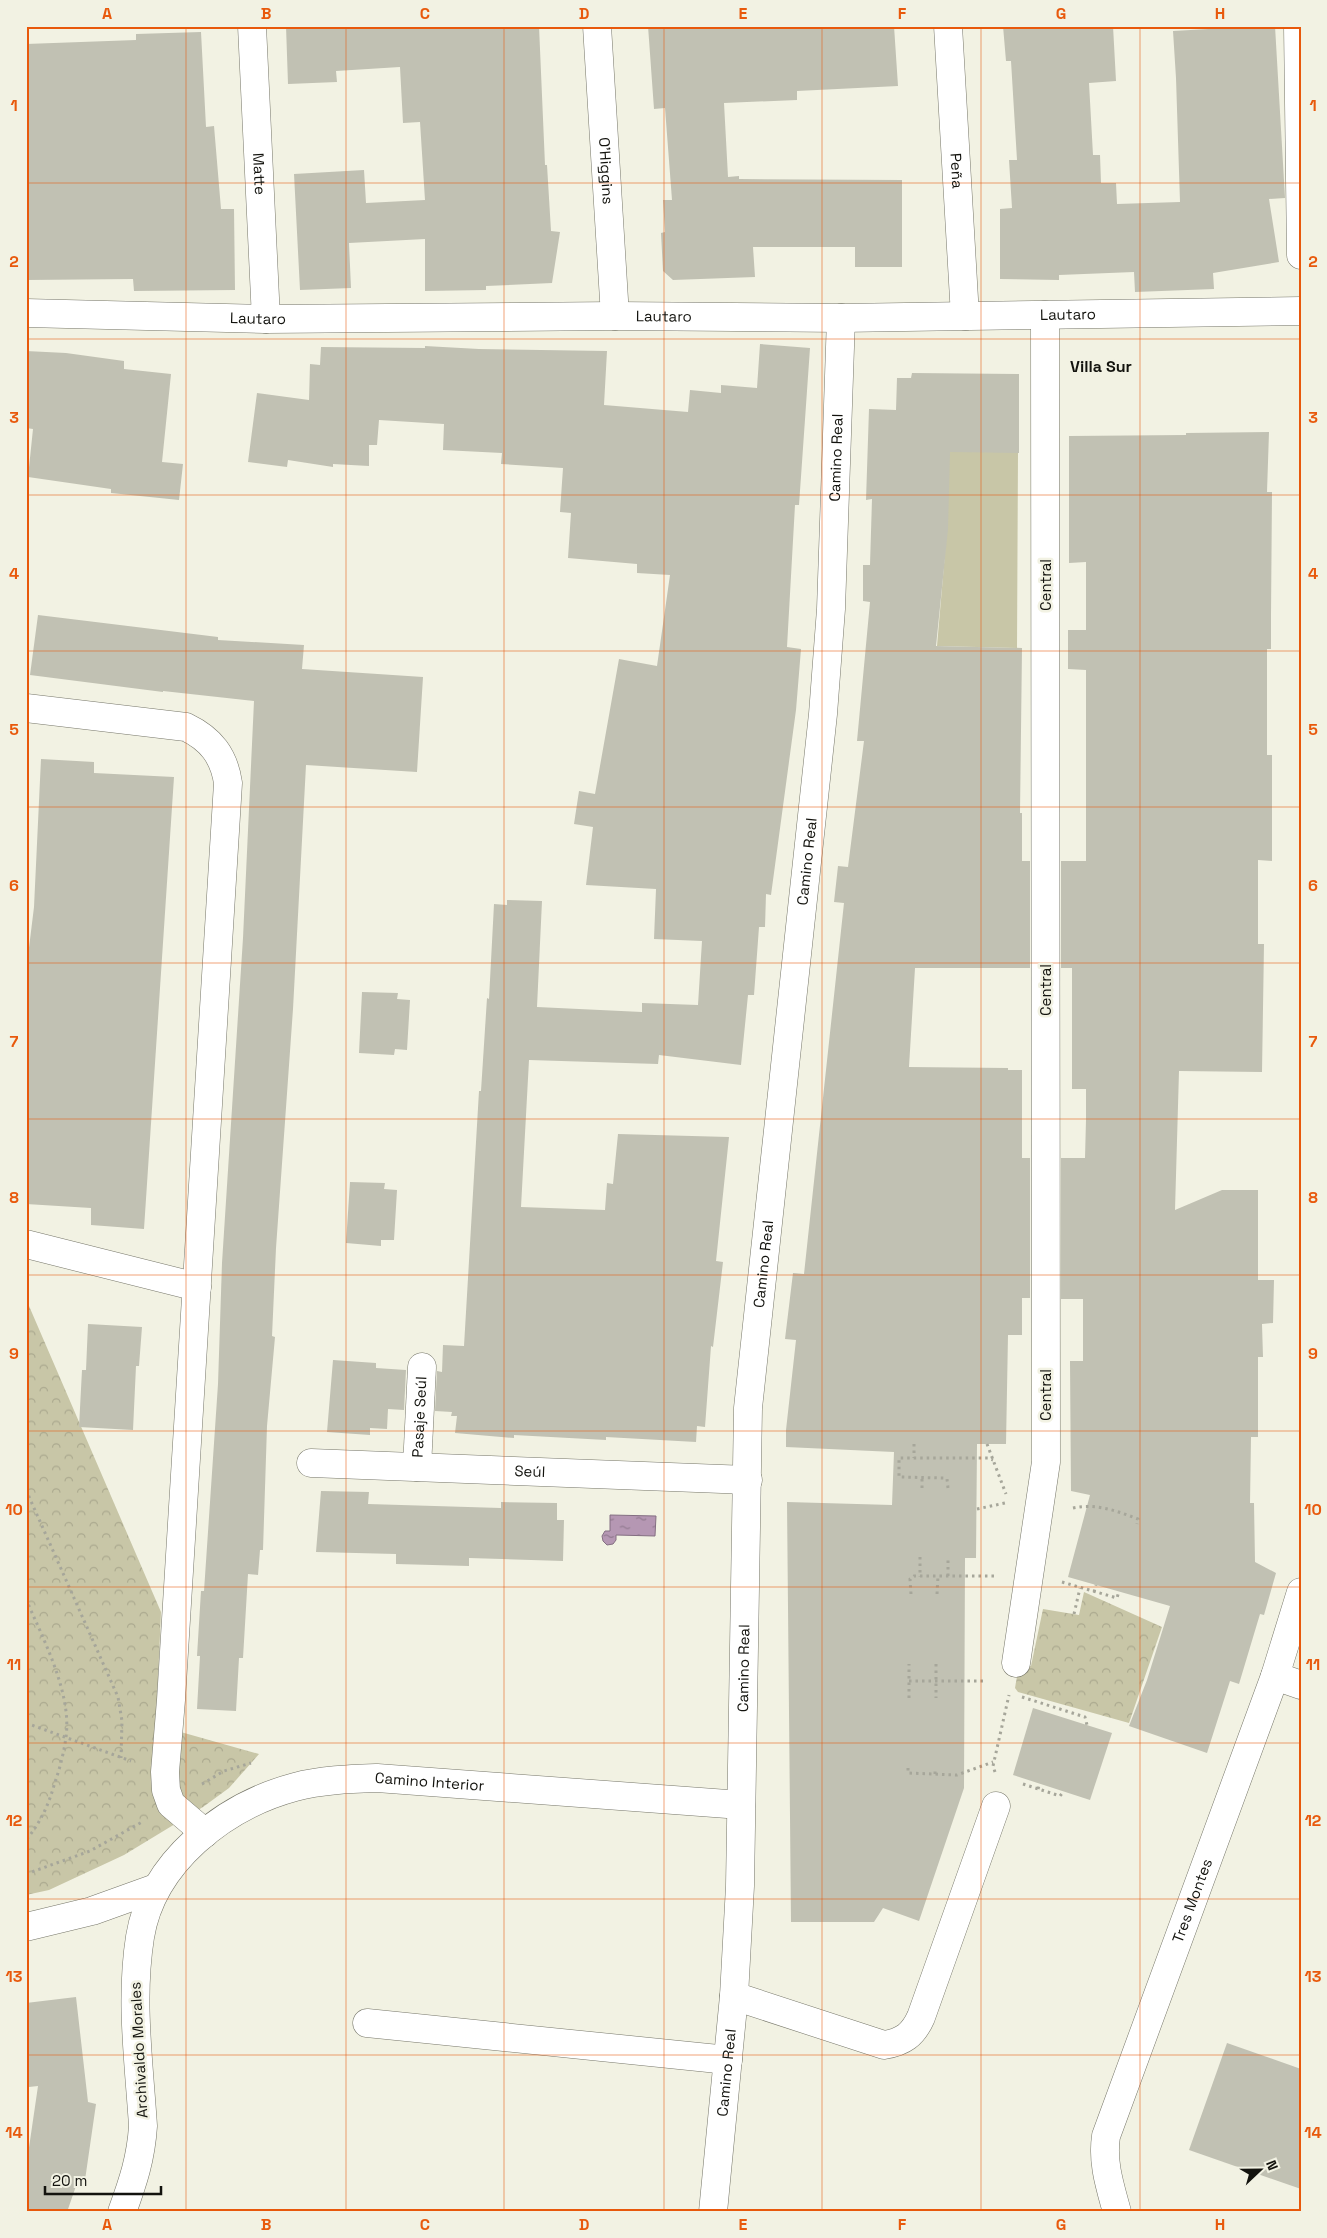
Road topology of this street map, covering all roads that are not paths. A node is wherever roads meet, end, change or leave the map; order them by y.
1 (252, 26) edge
2 (597, 26) edge
3 (948, 26) edge
4 (1298, 26) edge
5 (1301, 255) edge
6 (1301, 311) edge
7 (26, 313) edge
8 (1045, 315) junction
9 (615, 316) junction
10 (965, 316) junction
11 (841, 318) junction
12 (266, 319) junction
13 (26, 708) edge
14 (26, 1244) edge
15 (197, 1288) junction
16 (422, 1367) dead end
17 (311, 1463) dead end
18 (417, 1468) junction
19 (748, 1480) junction
20 (1301, 1592) edge
21 (1014, 1672) road end
22 (1275, 1676) junction
23 (1301, 1685) edge
24 (741, 1806) junction
25 (996, 1806) dead end
26 (205, 1833) junction
27 (156, 1888) junction
28 (26, 1928) edge
29 (734, 1996) junction
30 (367, 2023) dead end
31 (728, 2060) junction
32 (122, 2212) edge
33 (713, 2212) edge
34 (1117, 2212) edge

1 - 12 street, Matte
2 - 9 street, O'Higgins
3 - 10 street, Peña
4 - 5 street
6 - 8 street, Lautaro
7 - 12 street, Lautaro
8 - 10 street, Lautaro
8 - 21 street, Central
9 - 11 street, Lautaro
9 - 12 street, Lautaro
10 - 11 street, Lautaro
11 - 19 street, Camino Real
13 - 15 street
14 - 15 street
15 - 26 street
16 - 18 street, Pasaje Seúl
17 - 18 street, Seúl
18 - 19 street, Seúl
19 - 24 street, Camino Real
20 - 22 street, Tres Montes
22 - 23 street
22 - 34 street, Tres Montes
24 - 26 street, Camino Interior
24 - 29 street, Camino Real
25 - 29 street
26 - 27 street, Camino Interior
27 - 28 street
27 - 32 street, Archivaldo Morales
29 - 31 street, Camino Real
30 - 31 street
31 - 33 street, Camino Real

